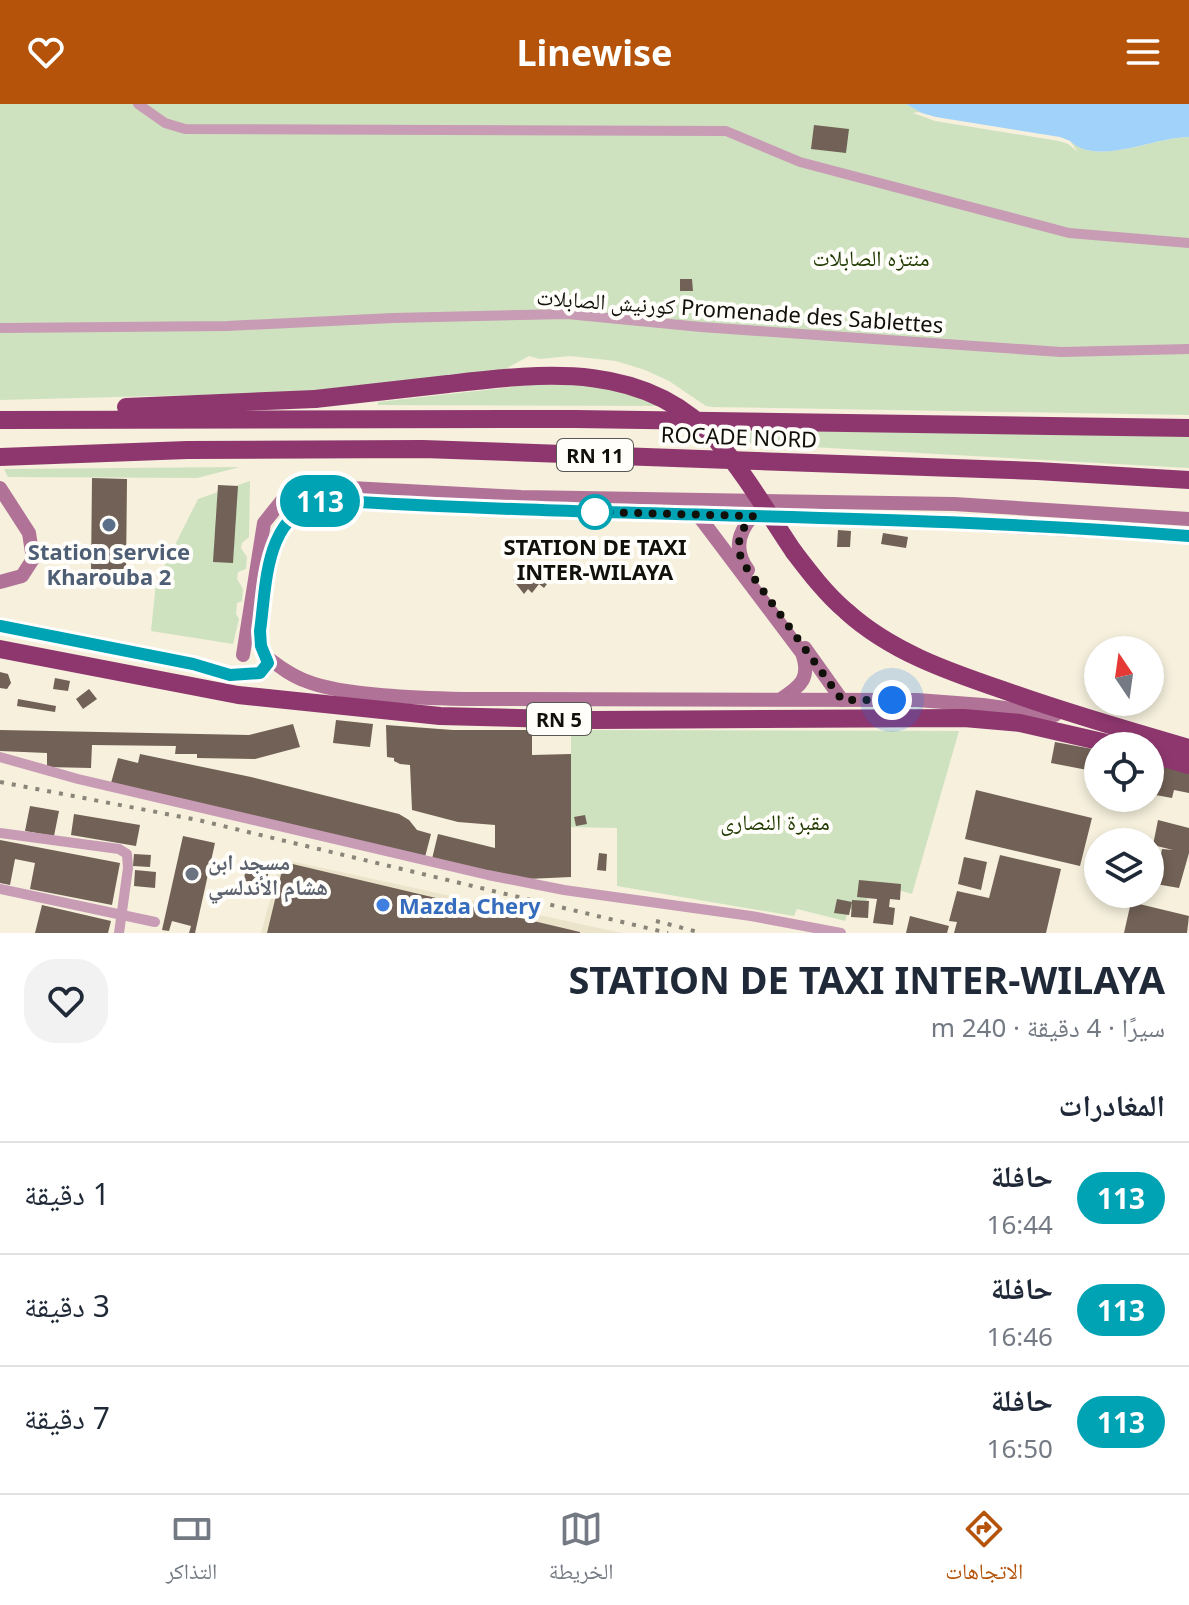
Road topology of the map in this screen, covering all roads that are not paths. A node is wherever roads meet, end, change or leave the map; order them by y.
1 (138, 104) edge
2 (1189, 243) edge
3 (0, 328) edge
4 (1189, 349) edge
5 (0, 418) edge
6 (1189, 428) edge
7 (0, 457) edge
8 (1189, 480) edge
9 (0, 488) edge
10 (698, 515) junction
11 (753, 516) junction
12 (1189, 519) edge
13 (1189, 536) edge
14 (0, 582) edge
15 (0, 626) edge
16 (0, 649) edge
17 (265, 654) junction
18 (242, 657) junction
19 (193, 664) junction
20 (251, 674) junction
21 (781, 699) junction
22 (842, 700) junction
23 (1091, 721) junction
24 (1084, 738) edge
25 (1189, 748) edge
26 (0, 757) edge
27 (1164, 758) edge
28 (1189, 765) edge
29 (0, 833) edge
30 (0, 889) edge
31 (122, 913) junction
32 (155, 922) dead end
33 (119, 933) edge
34 (841, 933) edge

1 - 2 street
3 - 4 street, كورنيش الصابلات Promenade des Sablettes
5 - 6 highway, ROCADE NORD / RN 11
5 - 23 highway, ROCADE NORD, bridge
7 - 8 highway, ROCADE NORD / RN 11
9 - 14 street
10 - 11 street
10 - 17 street
10 - 21 street
11 - 13 street
11 - 22 street
12 - 18 street
15 - 19 street
16 - 24 highway, RN 5
17 - 18 street
17 - 20 street
17 - 21 street
18 - 19 street
18 - 20 street
19 - 20 street
21 - 22 street
22 - 23 street
23 - 25 highway, ROCADE NORD
26 - 34 street
27 - 28 highway
29 - 31 street
30 - 31 street
31 - 32 street
31 - 33 street

